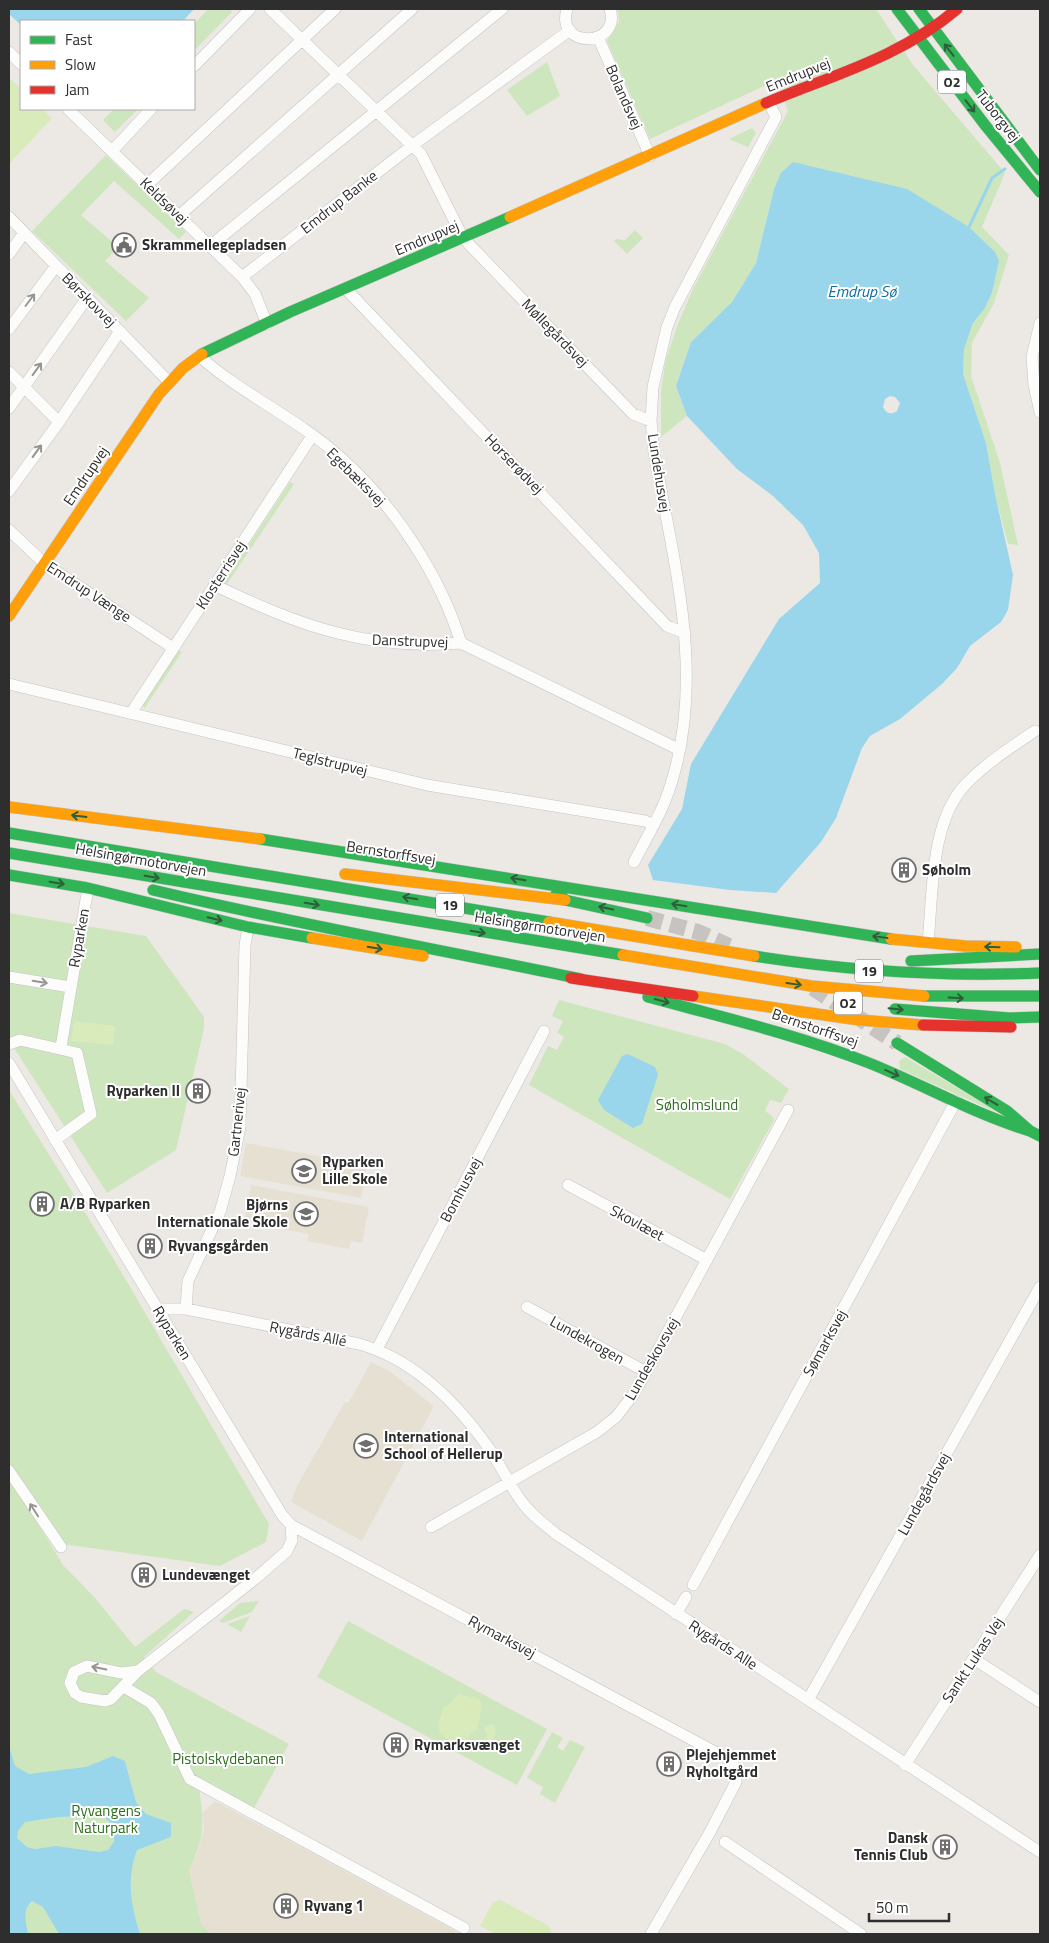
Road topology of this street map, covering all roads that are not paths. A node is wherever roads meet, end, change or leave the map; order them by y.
1 (250, 9) edge
2 (270, 9) edge
3 (334, 9) edge
4 (412, 9) edge
5 (502, 9) edge
6 (567, 9) edge
7 (610, 9) edge
8 (897, 9) edge
9 (920, 9) edge
10 (957, 9) edge
11 (933, 29) junction
12 (570, 30) junction
13 (598, 38) junction
14 (920, 39) junction
15 (302, 40) junction
16 (9, 52) edge
17 (20, 63) edge
18 (195, 65) edge
19 (339, 74) junction
20 (769, 103) junction
21 (69, 110) edge
22 (150, 110) edge
23 (377, 110) junction
24 (413, 145) junction
25 (112, 151) junction
26 (650, 156) junction
27 (1039, 166) edge
28 (1023, 171) junction
29 (147, 185) junction
30 (1040, 192) edge
31 (180, 215) junction
32 (9, 217) edge
33 (24, 234) junction
34 (463, 238) junction
35 (210, 246) junction
36 (9, 254) edge
37 (56, 266) junction
38 (242, 277) junction
39 (346, 288) junction
40 (88, 298) junction
41 (1040, 323) edge
42 (267, 324) junction
43 (9, 329) edge
44 (120, 331) junction
45 (199, 356) junction
46 (9, 372) edge
47 (169, 382) junction
48 (24, 387) junction
49 (9, 408) edge
50 (1040, 412) edge
51 (651, 421) junction
52 (59, 422) junction
53 (312, 436) junction
54 (9, 491) edge
55 (9, 530) edge
56 (44, 564) junction
57 (214, 585) junction
58 (9, 616) edge
59 (685, 633) junction
60 (461, 643) junction
61 (173, 648) junction
62 (9, 684) edge
63 (131, 713) junction
64 (1035, 731) dead end
65 (680, 750) junction
66 (9, 806) edge
67 (128, 822) junction
68 (654, 825) junction
69 (9, 833) edge
70 (9, 853) edge
71 (52, 860) junction
72 (634, 862) dead end
73 (201, 864) junction
74 (290, 867) dead end
75 (330, 872) dead end
76 (9, 875) edge
77 (88, 888) junction
78 (565, 900) junction
79 (647, 918) tunnel mouth
80 (248, 927) junction
81 (928, 942) junction
82 (1040, 947) edge
83 (700, 948) junction
84 (1040, 954) edge
85 (660, 962) junction
86 (1040, 973) edge
87 (9, 977) edge
88 (581, 979) junction
89 (70, 987) junction
90 (1040, 996) edge
91 (811, 998) tunnel mouth
92 (883, 1007) dead end
93 (1040, 1017) edge
94 (1040, 1027) edge
95 (544, 1031) dead end
96 (897, 1043) tunnel mouth
97 (9, 1044) edge
98 (61, 1047) junction
99 (9, 1063) edge
100 (956, 1101) junction
101 (788, 1110) dead end
102 (1030, 1131) junction
103 (1040, 1136) edge
104 (55, 1140) junction
105 (568, 1186) dead end
106 (706, 1260) junction
107 (1040, 1287) edge
108 (527, 1307) dead end
109 (157, 1309) junction
110 (186, 1309) junction
111 (377, 1349) junction
112 (646, 1372) junction
113 (445, 1396) joint
114 (9, 1471) edge
115 (509, 1482) junction
116 (291, 1525) junction
117 (431, 1527) dead end
118 (60, 1547) dead end
119 (1040, 1555) edge
120 (693, 1585) dead end
121 (686, 1597) dead end
122 (676, 1614) junction
123 (974, 1659) junction
124 (138, 1671) junction
125 (124, 1687) junction
126 (808, 1700) junction
127 (1040, 1702) edge
128 (905, 1765) junction
129 (725, 1842) dead end
130 (1040, 1852) edge
131 (464, 1928) dead end
132 (651, 1934) edge
133 (861, 1934) edge

1 - 18 street
2 - 15 street
3 - 15 street
4 - 19 street
5 - 23 street
6 - 12 street
7 - 13 street
8 - 14 main road, Tuborgvej / O2
9 - 11 main road, Tuborgvej / O2
10 - 11 main road, Emdrupvej
11 - 14 main road, Emdrupvej
27 -> 11 main road, Tuborgvej / O2
12 - 13 street
12 - 24 street, Emdrup Banke
13 - 26 street, Bolandsvej
14 - 20 main road, Emdrupvej
14 -> 28 main road, Tuborgvej / O2
15 - 19 street
15 - 29 street
16 - 17 street
19 - 23 street
19 - 31 street
20 - 26 main road, Emdrupvej
20 - 51 street, Lundehusvej
21 - 25 street, Keldsøvej
22 - 25 street
23 - 24 street
23 - 35 street
24 - 34 street
24 - 38 street, Emdrup Banke
25 - 29 street, Keldsøvej
26 - 34 main road, Emdrupvej
27 - 28 street
28 - 30 main road, Tuborgvej / O2
29 - 31 street, Keldsøvej
31 - 35 street, Keldsøvej
32 - 33 street, Børskovvej
33 - 36 street
33 - 37 street, Børskovvej
34 - 39 main road, Emdrupvej
34 - 51 street, Møllegårdsvej
35 - 38 street, Keldsøvej
37 - 40 street, Børskovvej
43 -> 37 street
38 - 42 street, Keldsøvej
39 - 42 main road, Emdrupvej
39 - 59 street, Horserødvej
40 - 44 street, Børskovvej
48 -> 40 street
41 - 50 street
42 - 45 main road, Emdrupvej
44 - 47 street, Børskovvej
44 - 52 street
45 - 47 main road, Emdrupvej
45 - 53 street, Egebæksvej
46 - 48 street
47 - 56 main road, Emdrupvej
48 - 49 street
48 - 52 street
51 - 59 street, Lundehusvej
54 -> 52 street
53 - 57 street, Klosterrisvej
53 - 60 street, Egebæksvej
55 - 56 street, Emdrup Vænge
56 - 58 main road, Emdrupvej
56 - 61 street, Emdrup Vænge
57 - 60 street, Danstrupvej
57 - 61 street, Klosterrisvej
59 - 65 street, Lundehusvej
60 - 65 street, Danstrupvej
61 - 63 street, Klosterrisvej
62 - 63 street, Teglstrupvej
63 - 68 street, Teglstrupvej
64 - 81 street
65 - 68 street, Lundehusvej
67 -> 66 main road
67 - 78 main road, Bernstorffsvej
81 -> 67 main road
68 - 72 street, Lundehusvej
69 - 73 main road, Helsingørmotorvejen / 19
70 - 71 main road, Helsingørmotorvejen / 19
71 -> 85 main road, Helsingørmotorvejen / 19
71 - 88 main road
73 - 74 main road
83 -> 73 main road, Helsingørmotorvejen / 19
75 - 78 main road
76 -> 77 main road
77 -> 80 main road
77 - 89 street, Ryparken
79 -> 78 main road, Bernstorffsvej
80 -> 88 main road
80 - 110 street, Gartnerivej
82 -> 81 main road
83 - 84 main road
83 - 86 main road, Helsingørmotorvejen / 19
85 -> 90 main road, Helsingørmotorvejen / 19
85 - 91 main road
87 -> 89 street, Ryparken
88 - 94 main road
88 -> 100 main road, Bernstorffsvej
89 - 98 street, Ryparken
92 -> 93 main road, O2
95 - 111 street, Bomhusvej
102 -> 96 main road, Bernstorffsvej
97 - 98 street
98 - 104 street
99 - 104 street, Ryparken
100 - 102 main road, Bernstorffsvej
100 - 120 street, Sømarksvej
101 - 106 street, Lundeskovsvej
102 - 103 main road, Bernstorffsvej
104 - 109 street, Ryparken
105 - 106 street, Skovlæet
106 - 112 street, Lundeskovsvej
107 - 126 street, Lundegårdsvej
108 - 112 street, Lundekrogen
109 - 110 street, Rygårds Allé
109 - 116 street, Ryparken
110 - 111 street, Rygårds Allé
111 - 113 street, Rygårds Allé
112 - 115 street, Lundeskovsvej
113 - 115 street, Rygårds Alle
118 -> 114 street
115 - 117 street, Lundeskovsvej
115 - 122 street, Rygårds Alle
116 - 124 street
116 - 132 street, Rymarksvej
119 - 123 street, Sankt Lukas Vej
121 - 122 street
122 - 126 street, Rygårds Alle
123 - 127 street
123 - 128 street, Sankt Lukas Vej
124 - 125 street
124 -> 125 street
125 - 131 street
126 - 128 street, Rygårds Alle
128 - 130 street, Rygårds Alle
129 - 133 street

